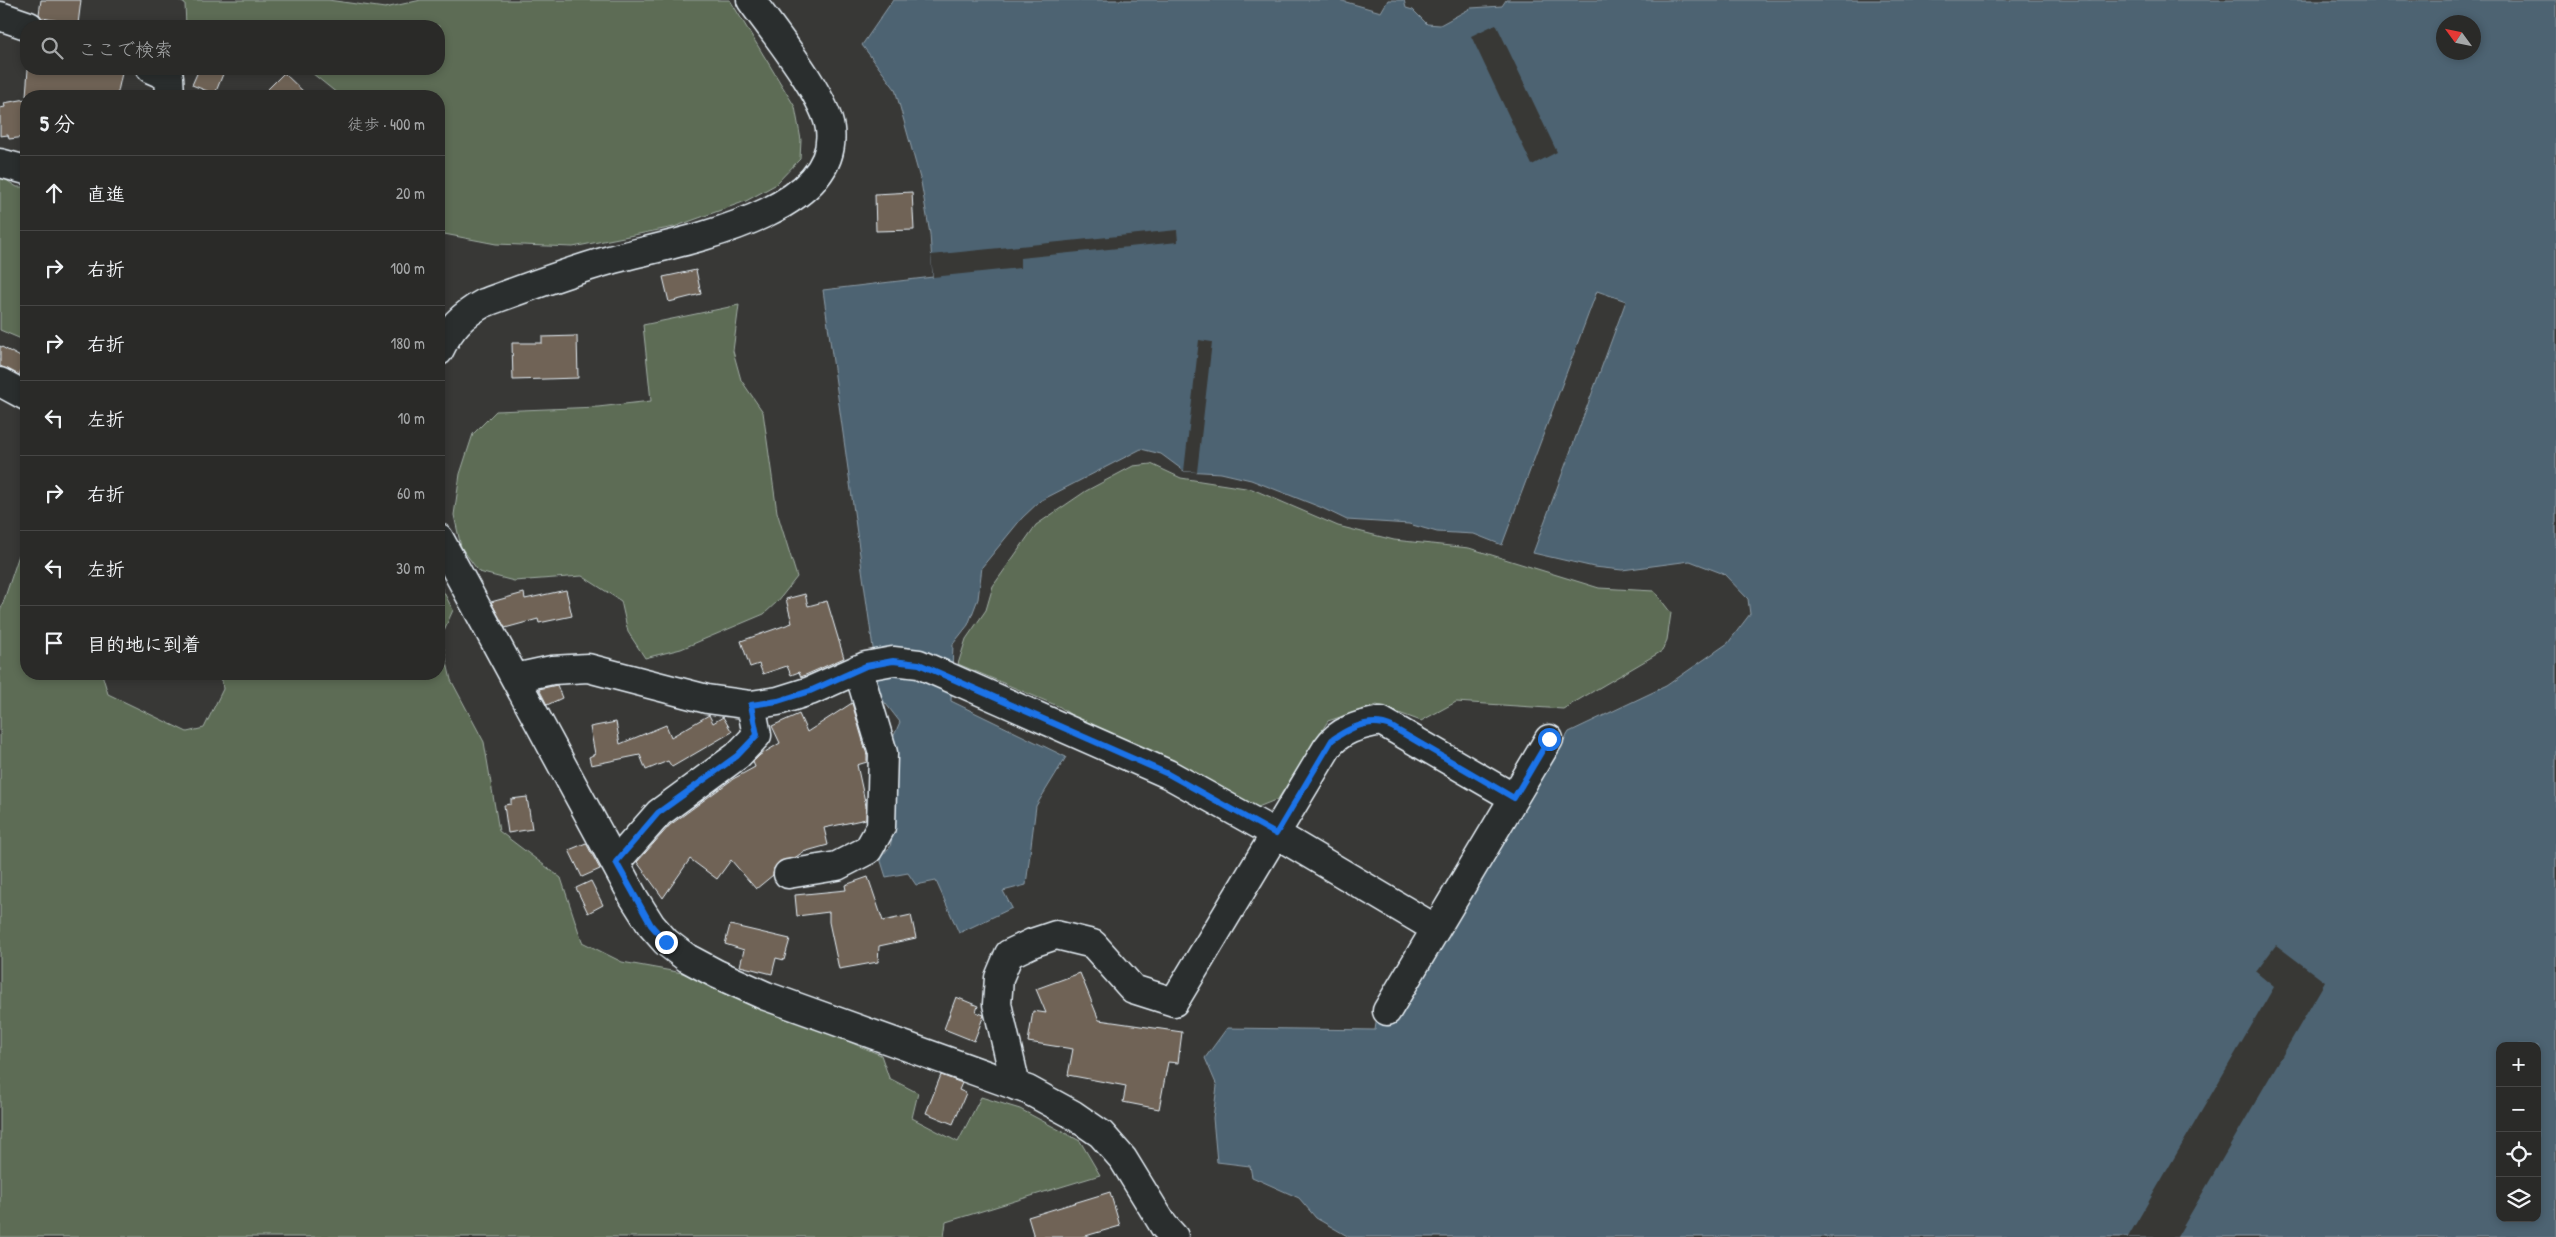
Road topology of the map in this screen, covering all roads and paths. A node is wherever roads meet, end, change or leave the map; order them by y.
1 (751, 0) edge
2 (0, 16) edge
3 (20, 23) edge
4 (164, 75) edge
5 (170, 90) edge
6 (0, 163) edge
7 (20, 168) edge
8 (445, 322) edge
9 (0, 382) edge
10 (20, 393) edge
11 (445, 549) edge
12 (862, 668) junction
13 (515, 678) junction
14 (751, 705) junction
15 (1549, 739) dead end
16 (1514, 798) junction
17 (1276, 834) junction
18 (616, 862) junction
19 (788, 874) dead end
20 (1436, 929) junction
21 (1387, 1011) dead end
22 (1016, 1086) junction
23 (1174, 1237) edge

1 - 8 street
2 - 3 street
4 - 5 street
6 - 7 street
9 - 10 street
11 - 13 street
12 - 14 street
12 - 17 street
12 - 19 street
13 - 14 street
13 - 18 street
14 - 18 street
15 - 16 street
16 - 17 street
16 - 20 street
17 - 20 street
17 - 22 street
18 - 22 street
20 - 21 street
22 - 23 street

